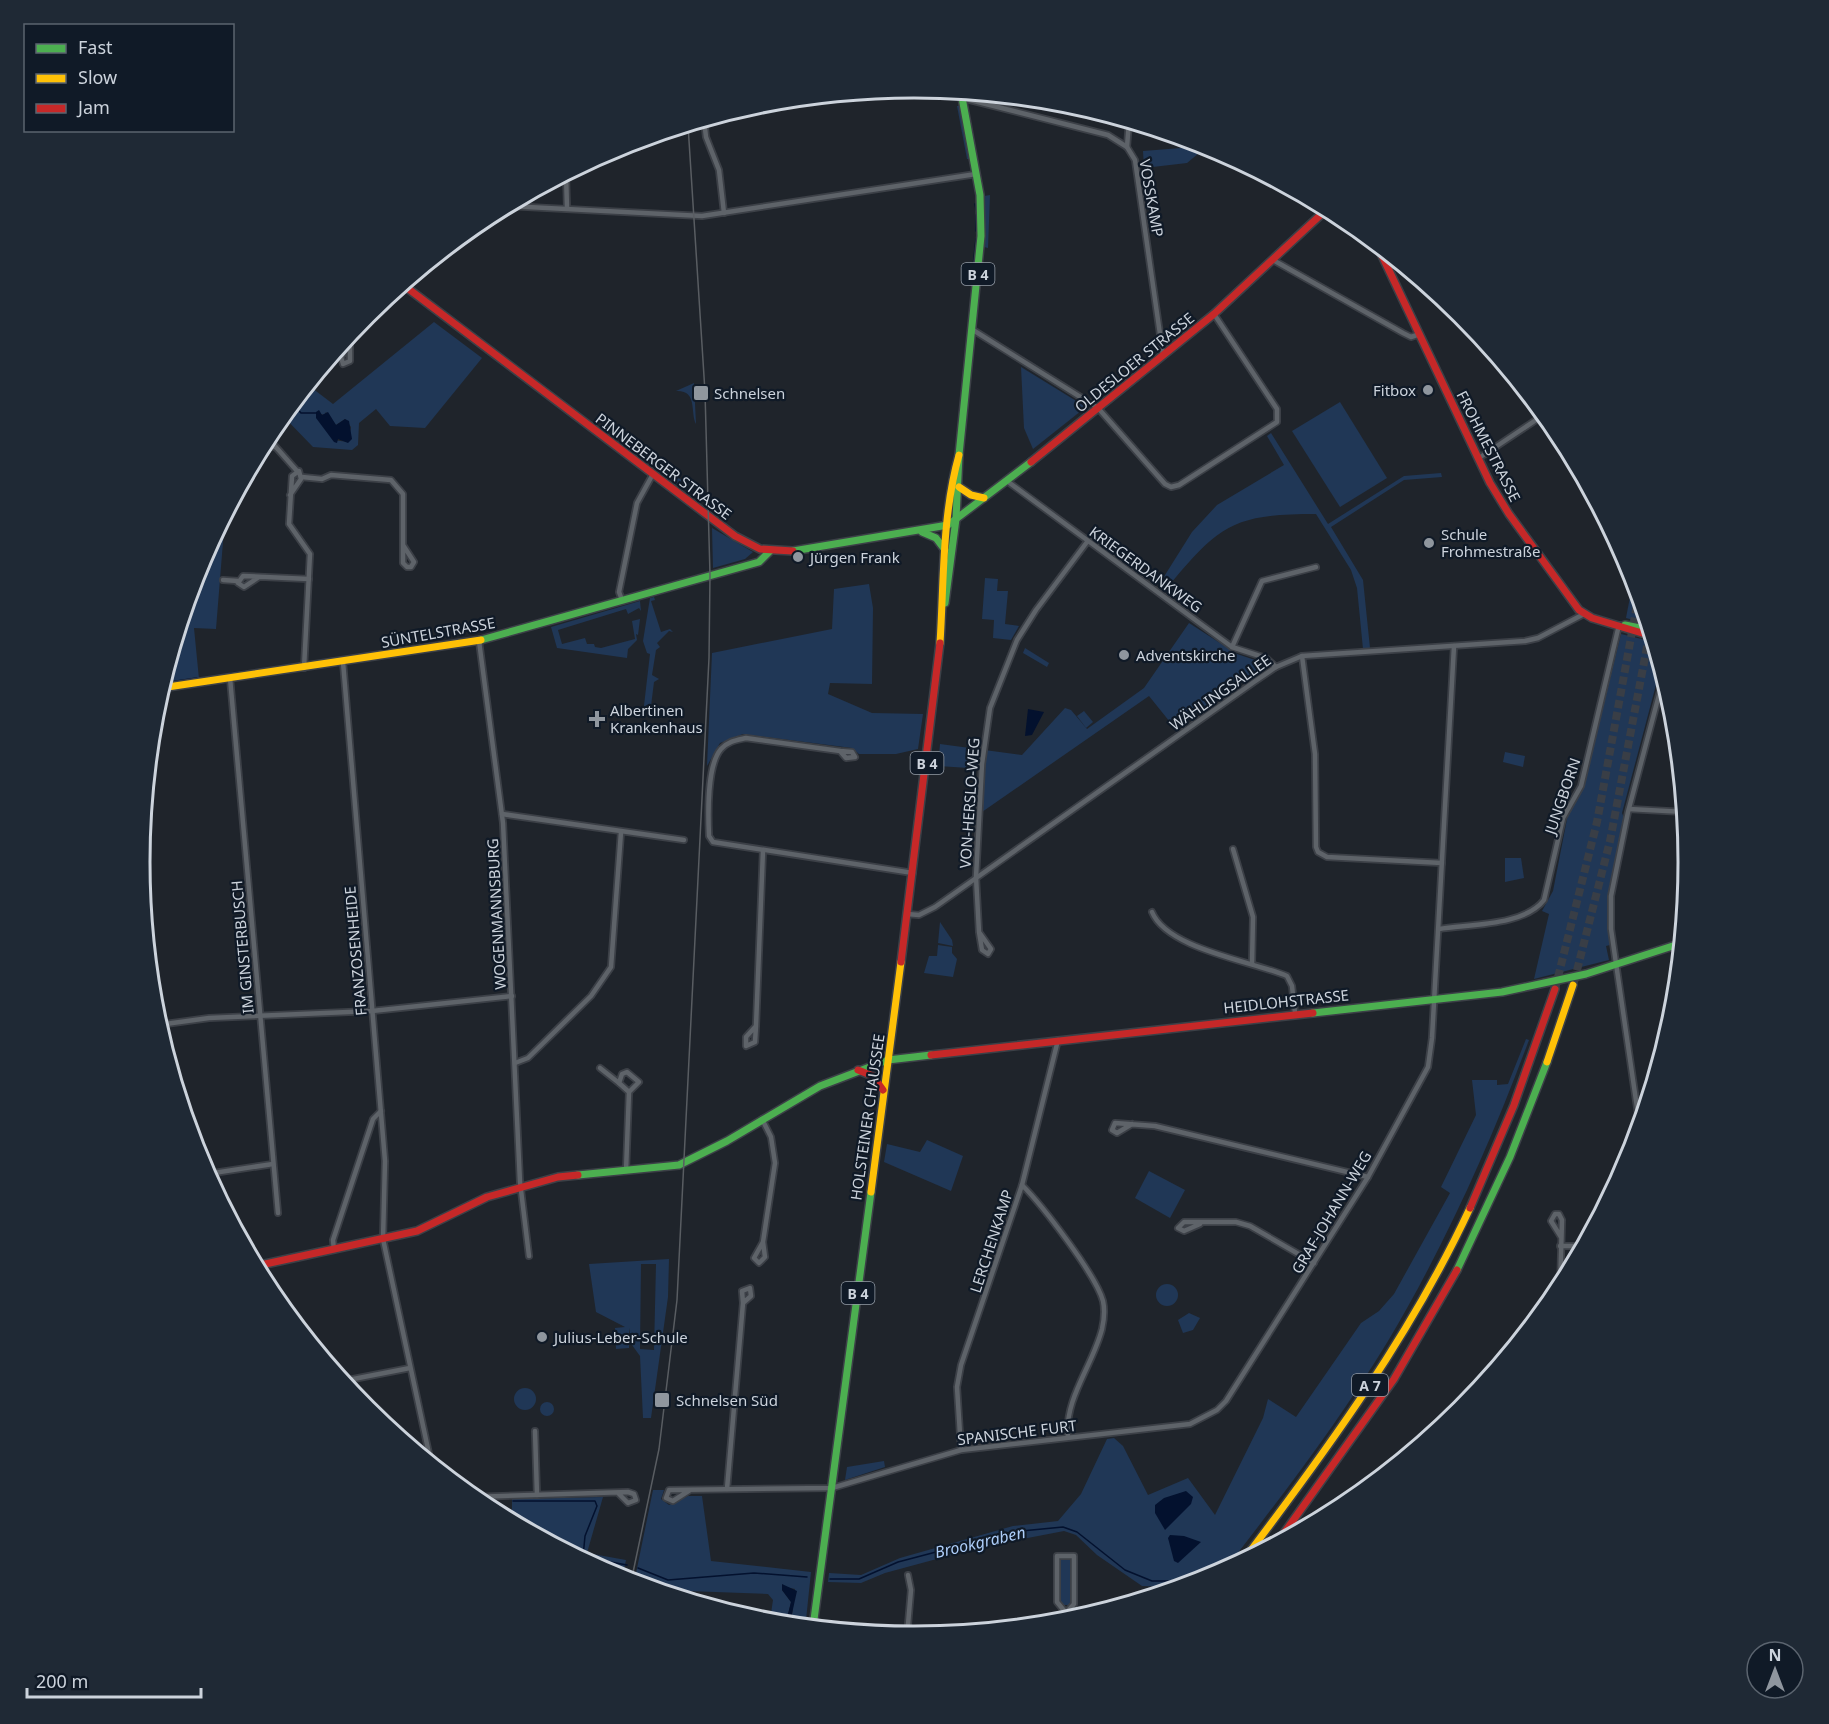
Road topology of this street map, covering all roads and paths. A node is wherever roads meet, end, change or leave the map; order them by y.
1 (962, 99) edge
2 (982, 101) edge
3 (705, 128) edge
4 (1128, 129) edge
5 (1127, 147) junction
6 (976, 174) junction
7 (566, 181) edge
8 (521, 207) edge
9 (567, 208) junction
10 (724, 213) junction
11 (1321, 215) edge
12 (1383, 258) edge
13 (1273, 260) junction
14 (1393, 266) edge
15 (1389, 269) junction
16 (408, 289) edge
17 (1214, 314) junction
18 (973, 330) junction
19 (1420, 334) junction
20 (1163, 356) junction
21 (1098, 408) junction
22 (1537, 419) edge
23 (273, 447) edge
24 (276, 447) joint
25 (959, 455) junction
26 (1479, 458) junction
27 (297, 471) junction
28 (653, 474) junction
29 (302, 477) junction
30 (1007, 481) junction
31 (959, 487) junction
32 (290, 495) junction
33 (984, 498) junction
34 (956, 519) junction
35 (948, 525) junction
36 (919, 532) junction
37 (1087, 542) junction
38 (404, 545) dead end
39 (760, 549) junction
40 (945, 550) junction
41 (770, 551) junction
42 (747, 564) junction
43 (1316, 567) dead end
44 (259, 578) junction
45 (309, 579) junction
46 (223, 580) dead end
47 (238, 581) junction
48 (621, 600) junction
49 (943, 610) junction
50 (1584, 614) junction
51 (1619, 625) junction
52 (1642, 629) edge
53 (1643, 633) edge
54 (479, 641) junction
55 (1454, 646) junction
56 (1232, 647) junction
57 (1302, 656) junction
58 (343, 662) junction
59 (1276, 667) junction
60 (304, 668) junction
61 (230, 678) junction
62 (171, 687) edge
63 (1659, 693) edge
64 (840, 751) dead end
65 (1629, 809) junction
66 (1677, 812) edge
67 (502, 814) junction
68 (621, 832) junction
69 (684, 840) dead end
70 (1233, 849) dead end
71 (763, 850) junction
72 (1442, 863) junction
73 (913, 873) junction
74 (976, 877) junction
75 (1152, 912) dead end
76 (907, 914) junction
77 (1439, 928) junction
78 (979, 932) dead end
79 (1674, 946) edge
80 (1252, 964) junction
81 (1618, 965) junction
82 (1573, 985) tunnel mouth
83 (1555, 989) tunnel mouth
84 (512, 996) junction
85 (1434, 1001) junction
86 (372, 1011) junction
87 (1295, 1013) junction
88 (260, 1017) junction
89 (168, 1024) edge
90 (756, 1026) dead end
91 (1058, 1040) junction
92 (888, 1060) junction
93 (515, 1063) junction
94 (600, 1068) dead end
95 (858, 1070) junction
96 (619, 1083) junction
97 (883, 1090) junction
98 (629, 1092) junction
99 (1637, 1109) edge
100 (381, 1111) junction
101 (762, 1119) junction
102 (1132, 1124) dead end
103 (273, 1164) junction
104 (626, 1171) junction
105 (216, 1173) edge
106 (1368, 1177) junction
107 (1022, 1185) junction
108 (520, 1187) junction
109 (278, 1213) dead end
110 (1200, 1224) dead end
111 (1561, 1237) junction
112 (383, 1239) junction
113 (763, 1242) dead end
114 (1560, 1246) junction
115 (1576, 1246) edge
116 (334, 1250) junction
117 (529, 1256) dead end
118 (1314, 1263) junction
119 (265, 1264) edge
120 (1560, 1271) edge
121 (743, 1303) dead end
122 (410, 1368) junction
123 (352, 1379) edge
124 (1208, 1416) joint
125 (535, 1431) dead end
126 (1068, 1437) junction
127 (961, 1450) junction
128 (429, 1452) edge
129 (832, 1488) junction
130 (727, 1489) junction
131 (690, 1490) junction
132 (619, 1494) dead end
133 (537, 1496) junction
134 (488, 1497) edge
135 (1287, 1529) edge
136 (1252, 1548) edge
137 (908, 1575) dead end
138 (1068, 1611) edge
139 (1065, 1612) edge
140 (814, 1620) edge
141 (908, 1626) edge

1 - 6 main road, HOLSTEINER CHAUSSEE / B 4
2 - 5 street, VOSSKAMP
3 - 10 street
4 - 5 street
5 - 20 street, VOSSKAMP
6 - 10 street
6 - 18 main road, HOLSTEINER CHAUSSEE / B 4
7 - 9 street
8 - 9 street
9 - 10 street
11 - 13 main road, OLDESLOER STRASSE
12 - 15 main road, FROHMESTRASSE
13 - 17 main road, OLDESLOER STRASSE
13 - 19 street
14 - 15 street
15 - 19 main road, FROHMESTRASSE
16 - 28 main road, PINNEBERGER STRASSE
17 - 20 main road, OLDESLOER STRASSE
17 - 21 street
18 - 21 street
18 - 25 main road, HOLSTEINER CHAUSSEE / B 4
19 - 26 main road, FROHMESTRASSE
20 - 21 main road, OLDESLOER STRASSE
21 - 30 main road, OLDESLOER STRASSE
22 - 26 street
23 - 24 street
24 - 27 street
25 - 31 main road, HOLSTEINER CHAUSSEE / B 4
25 - 35 main road, HOLSTEINER CHAUSSEE / B 4
26 - 50 main road, FROHMESTRASSE
27 - 29 street
27 - 32 street
28 - 39 main road, PINNEBERGER STRASSE
28 - 48 street
29 - 32 street
29 - 38 street
30 - 33 main road, OLDESLOER STRASSE
30 - 37 street, KRIEGERDANKWEG
31 - 33 main road
31 - 34 main road, HOLSTEINER CHAUSSEE / B 4
32 - 45 street
33 - 34 main road, OLDESLOER STRASSE
34 - 35 main road, OLDESLOER STRASSE
34 - 49 main road, HOLSTEINER CHAUSSEE / B 4
35 - 36 main road, PINNEBERGER STRASSE
35 - 40 main road, HOLSTEINER CHAUSSEE / B 4
36 - 40 main road
36 - 41 main road, PINNEBERGER STRASSE
37 - 56 street, KRIEGERDANKWEG
37 - 74 street, VON-HERSLO-WEG
39 - 41 main road, PINNEBERGER STRASSE
39 - 42 main road
40 - 49 main road, HOLSTEINER CHAUSSEE / B 4
41 - 42 main road, SÜNTELSTRASSE
42 - 48 main road, SÜNTELSTRASSE
43 - 56 street
44 - 45 street
44 - 47 street
44 - 47 street
45 - 60 street
46 - 47 street
48 - 54 main road, SÜNTELSTRASSE
49 - 73 main road, HOLSTEINER CHAUSSEE / B 4
50 - 51 main road
50 - 55 street, WÄHLINGSALLEE
51 - 52 main road
51 - 53 main road
51 - 77 street, JUNGBORN
54 - 58 main road, SÜNTELSTRASSE
54 - 67 street, WOGENMANNSBURG
55 - 57 street, WÄHLINGSALLEE
55 - 72 street, GRAF-JOHANN-WEG
56 - 59 street, KRIEGERDANKWEG
57 - 59 street, WÄHLINGSALLEE
57 - 72 street
58 - 60 main road, SÜNTELSTRASSE
58 - 86 street, FRANZOSENHEIDE
59 - 74 street, WÄHLINGSALLEE
60 - 61 main road, SÜNTELSTRASSE
61 - 62 main road, SÜNTELSTRASSE
61 - 88 street, IM GINSTERBUSCH
63 - 65 street
64 - 71 street
65 - 66 street
65 - 81 street
67 - 68 street
67 - 84 street, WOGENMANNSBURG
68 - 69 street
68 - 93 street
70 - 80 street
71 - 73 street
71 - 90 street
72 - 77 street, GRAF-JOHANN-WEG
73 - 76 main road, HOLSTEINER CHAUSSEE / B 4
74 - 76 street, WÄHLINGSALLEE
74 - 78 street
75 - 80 street
76 - 92 main road, HOLSTEINER CHAUSSEE / B 4
77 - 85 street, GRAF-JOHANN-WEG
79 - 81 main road, HEIDLOHSTRASSE
80 - 87 street
81 - 85 main road, HEIDLOHSTRASSE
81 - 99 street
82 - 135 main road, A 7
83 - 136 main road, A 7
84 - 86 street
84 - 93 street, WOGENMANNSBURG
85 - 87 main road, HEIDLOHSTRASSE
85 - 106 street, GRAF-JOHANN-WEG
86 - 88 street
86 - 100 street, FRANZOSENHEIDE
87 - 91 main road, HEIDLOHSTRASSE
88 - 89 street
88 - 103 street, IM GINSTERBUSCH
91 - 92 main road, HEIDLOHSTRASSE
91 - 107 street, LERCHENKAMP
92 - 95 main road, HEIDLOHSTRASSE
92 - 97 main road, HOLSTEINER CHAUSSEE / B 4
93 - 108 street, WOGENMANNSBURG
94 - 96 street
95 - 97 main road
95 - 101 main road, HEIDLOHSTRASSE
96 - 98 street
96 - 98 street
97 - 129 main road, HOLSTEINER CHAUSSEE / B 4
98 - 104 street
100 - 112 street, FRANZOSENHEIDE
100 - 116 street
101 - 104 main road, HEIDLOHSTRASSE
101 - 113 street
102 - 106 street
103 - 105 street
103 - 109 street, IM GINSTERBUSCH
104 - 108 main road, HEIDLOHSTRASSE
106 - 118 street, GRAF-JOHANN-WEG
107 - 126 street
107 - 127 street, LERCHENKAMP
108 - 112 main road, HEIDLOHSTRASSE
108 - 117 street, WOGENMANNSBURG
110 - 118 street
111 - 111 street
111 - 114 street
112 - 116 main road, HEIDLOHSTRASSE
112 - 122 street, FRANZOSENHEIDE
114 - 115 street
114 - 120 street
116 - 119 main road, HEIDLOHSTRASSE
118 - 124 street, GRAF-JOHANN-WEG
121 - 130 street
122 - 123 street
122 - 128 street, FRANZOSENHEIDE
124 - 126 street, SPANISCHE FURT
125 - 133 street
126 - 127 street, SPANISCHE FURT
127 - 129 street, SPANISCHE FURT
129 - 130 street, SPANISCHE FURT
129 - 140 main road, HOLSTEINER CHAUSSEE / B 4
130 - 131 street, SPANISCHE FURT
131 - 131 street
132 - 133 street
133 - 134 street
137 - 141 street
138 - 139 street

